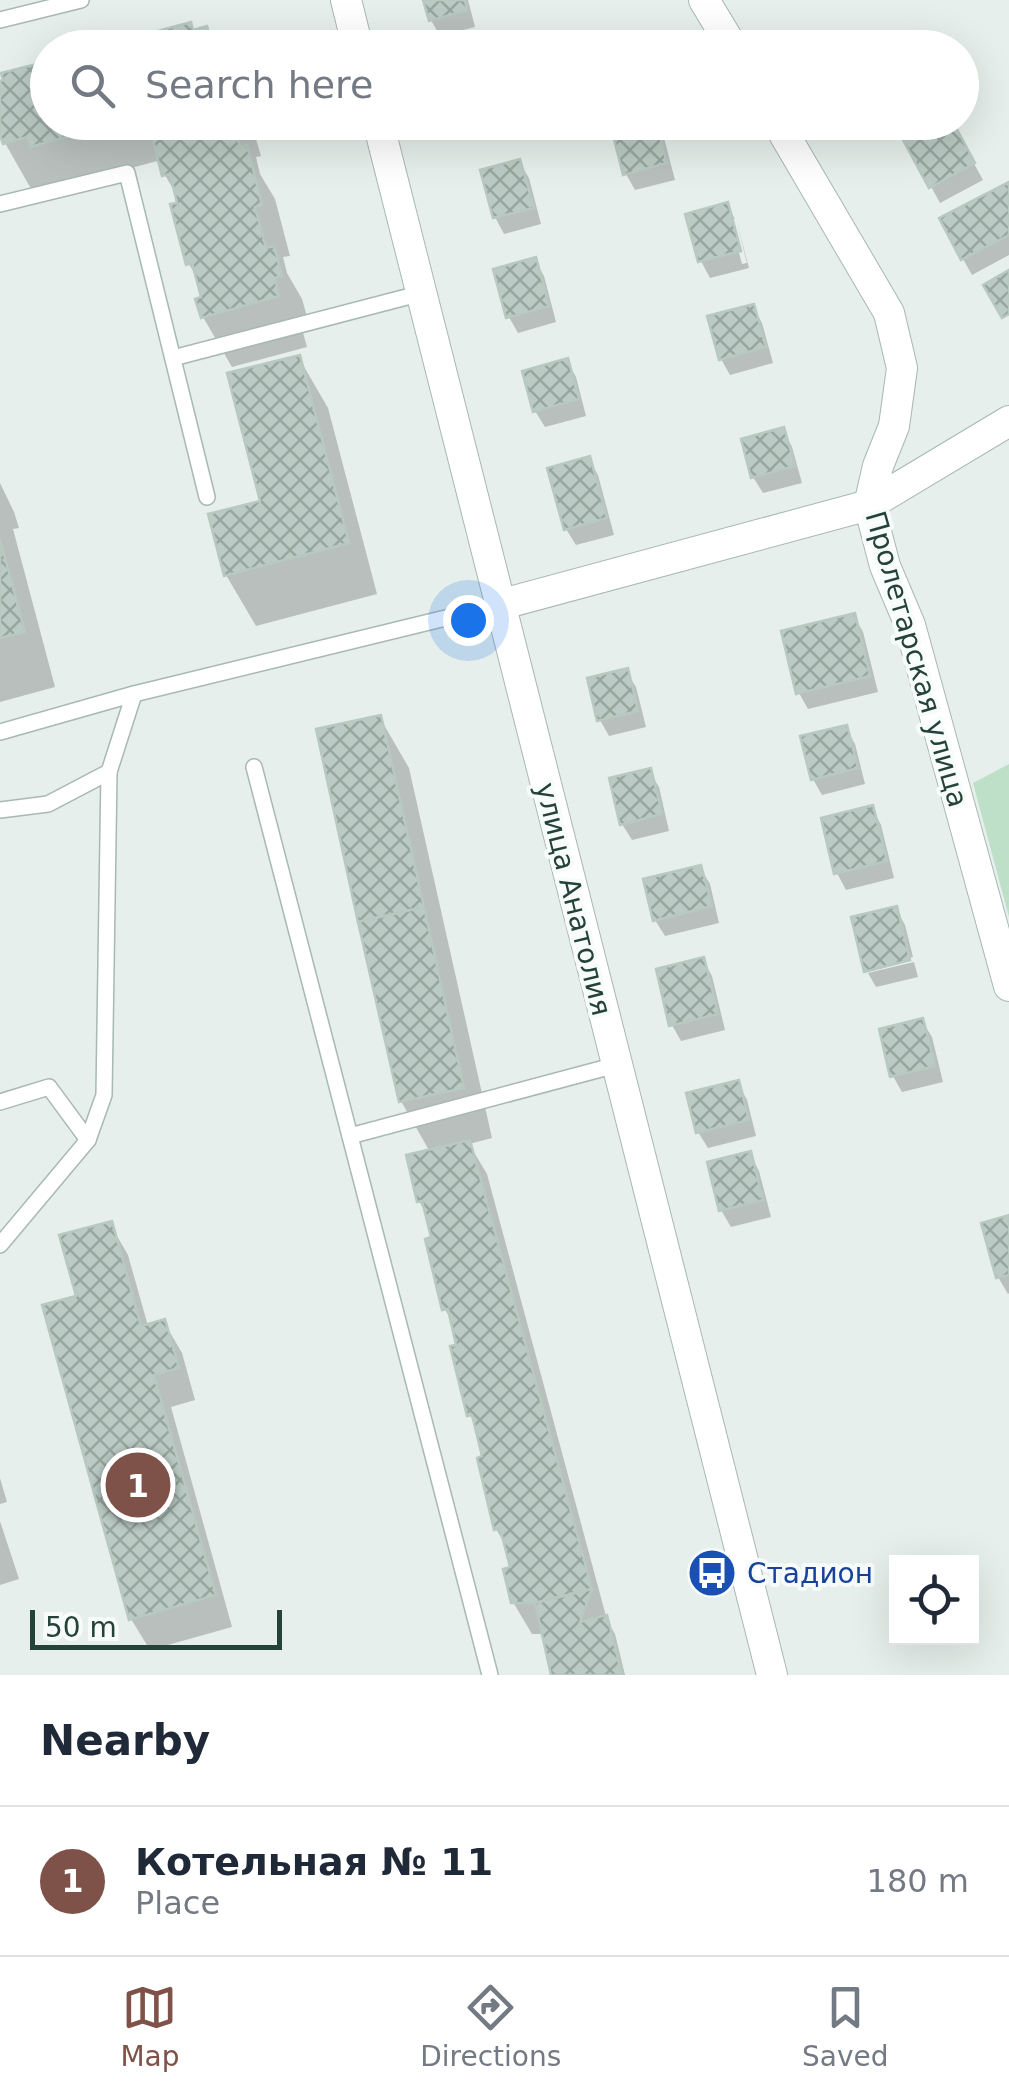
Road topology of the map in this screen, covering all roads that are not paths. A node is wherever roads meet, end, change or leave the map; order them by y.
1 (82, 0) edge
2 (346, 0) edge
3 (704, 0) edge
4 (0, 20) edge
5 (354, 30) edge
6 (722, 30) edge
7 (383, 140) edge
8 (788, 140) edge
9 (0, 204) edge
10 (422, 293) junction
11 (173, 358) junction
12 (1009, 421) edge
13 (207, 497) dead end
14 (869, 504) junction
15 (499, 606) junction
16 (134, 694) junction
17 (0, 732) edge
18 (254, 766) dead end
19 (108, 772) junction
20 (0, 810) edge
21 (1009, 986) edge
22 (616, 1065) junction
23 (0, 1102) edge
24 (350, 1136) junction
25 (88, 1140) junction
26 (0, 1245) edge
27 (490, 1675) edge
28 (772, 1675) edge

1 - 4 lane
2 - 5 street
3 - 6 street
7 - 10 street, улица Анатолия
8 - 14 street, Пролетарская улица
9 - 11 lane
10 - 11 lane
10 - 15 street, улица Анатолия
11 - 13 lane
12 - 14 street
14 - 15 street
14 - 21 street, Пролетарская улица
15 - 16 lane
15 - 22 street, улица Анатолия
16 - 17 lane
16 - 19 lane
18 - 24 lane
19 - 20 lane
19 - 25 lane
22 - 24 lane
22 - 28 street, улица Анатолия
23 - 25 lane
24 - 27 lane
25 - 26 lane

